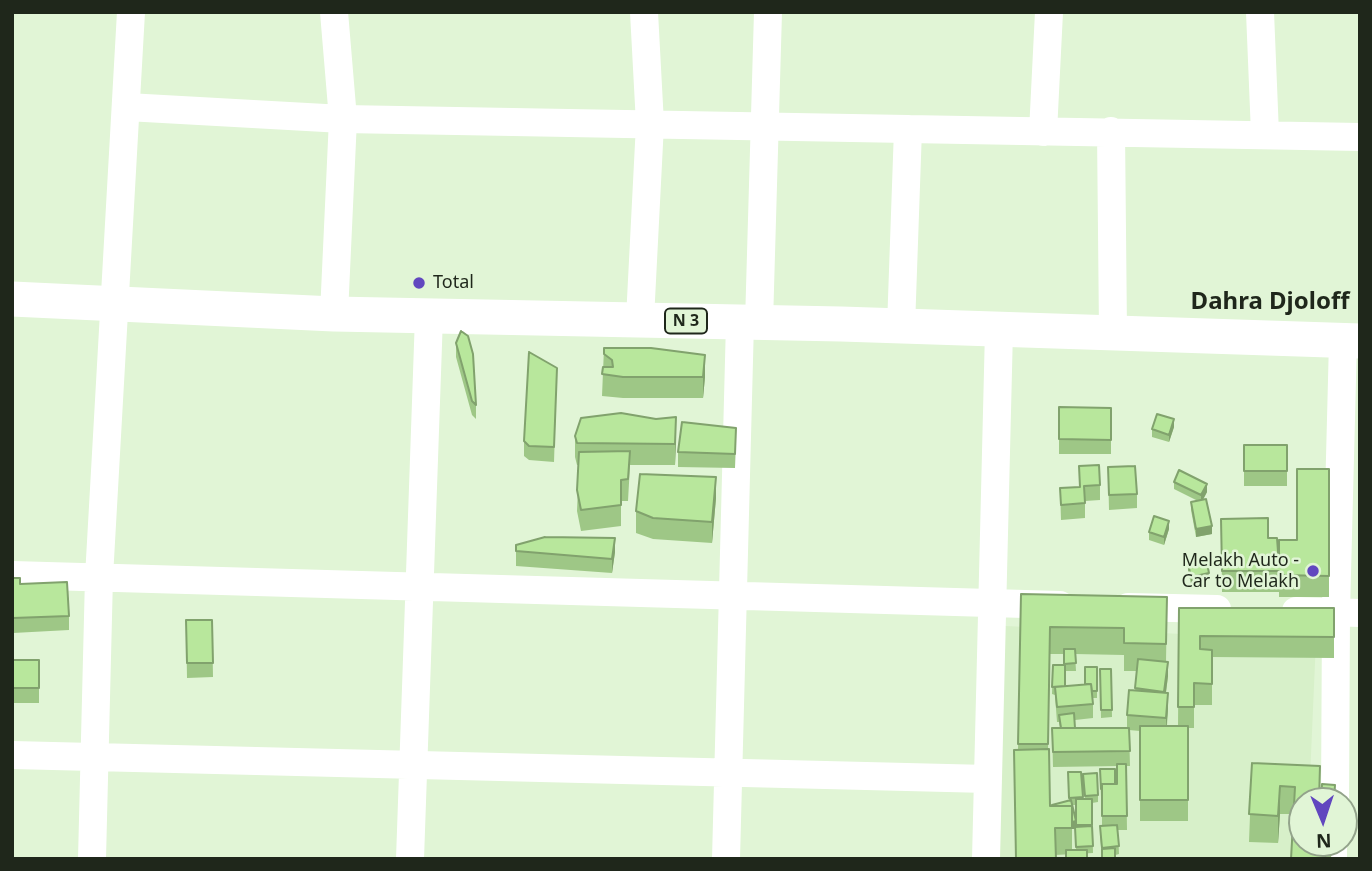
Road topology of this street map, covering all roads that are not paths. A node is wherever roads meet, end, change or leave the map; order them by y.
1 (131, 12) edge
2 (334, 12) edge
3 (644, 12) edge
4 (768, 12) edge
5 (1049, 12) edge
6 (1260, 12) edge
7 (127, 107) junction
8 (343, 119) junction
9 (650, 124) junction
10 (764, 127) junction
11 (908, 128) junction
12 (1111, 131) junction
13 (1043, 132) junction
14 (1265, 134) junction
15 (1360, 136) edge
16 (12, 299) edge
17 (117, 304) junction
18 (334, 314) junction
19 (429, 316) junction
20 (640, 319) junction
21 (750, 323) junction
22 (901, 327) junction
23 (999, 330) junction
24 (1113, 332) junction
25 (1351, 341) edge
26 (12, 575) edge
27 (99, 578) junction
28 (418, 587) junction
29 (732, 596) junction
30 (992, 603) junction
31 (1348, 613) edge
32 (12, 755) edge
33 (96, 757) junction
34 (413, 765) junction
35 (728, 773) junction
36 (988, 779) junction
37 (1344, 787) edge
38 (92, 859) edge
39 (410, 859) edge
40 (726, 859) edge
41 (986, 859) edge

1 - 7 street
2 - 8 street
3 - 9 street
4 - 10 street
5 - 13 street
6 - 14 street
7 - 8 street
7 - 17 street
8 - 9 street
8 - 18 street
9 - 10 street
9 - 20 street
10 - 11 street
10 - 21 street
11 - 13 street
11 - 22 street
12 - 13 street
12 - 14 street
12 - 24 street
14 - 15 street
16 - 17 main road, N 3
17 - 18 main road, N 3
17 - 27 street
18 - 19 main road, N 3
19 - 20 main road, N 3
19 - 28 street
20 - 21 main road, N 3
21 - 22 main road, N 3
21 - 29 street
22 - 23 main road, N 3
23 - 24 main road, N 3
23 - 30 street
24 - 25 main road, N 3
25 - 31 street
26 - 27 street
27 - 28 street
27 - 33 street
28 - 29 street
28 - 34 street
29 - 30 street
29 - 35 street
30 - 31 street
30 - 36 street
31 - 37 street
32 - 33 street
33 - 34 street
33 - 38 street
34 - 35 street
34 - 39 street
35 - 36 street
35 - 40 street
36 - 41 street

